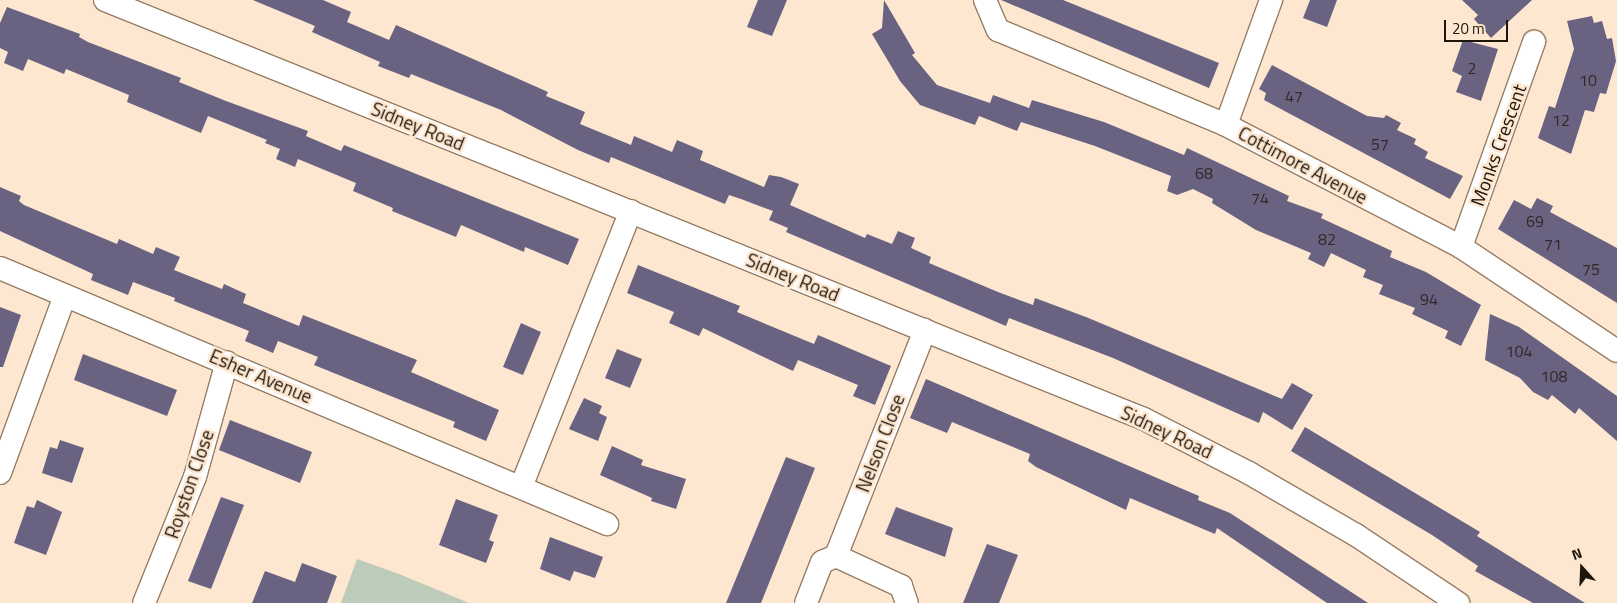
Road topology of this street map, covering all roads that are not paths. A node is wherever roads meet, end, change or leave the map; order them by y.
1 (104, 0) edge
2 (985, 0) edge
3 (1271, 0) edge
4 (1534, 42) dead end
5 (1226, 125) junction
6 (631, 211) junction
7 (1461, 248) junction
8 (0, 268) edge
9 (65, 295) junction
10 (925, 330) junction
11 (1617, 351) edge
12 (227, 362) junction
13 (0, 473) edge
14 (521, 487) junction
15 (607, 524) dead end
16 (836, 556) junction
17 (144, 603) edge
18 (806, 603) edge
19 (907, 603) edge
20 (1458, 603) edge

1 - 6 street, Sidney Road
2 - 5 street, Cottimore Avenue
3 - 5 street
4 - 7 street, Monks Crescent
5 - 7 street, Cottimore Avenue
6 - 10 street, Sidney Road
6 - 14 street
7 - 11 street, Cottimore Avenue
8 - 9 street, Esher Avenue
9 - 12 street, Esher Avenue
9 - 13 street
10 - 16 street, Nelson Close
10 - 20 street, Sidney Road
12 - 14 street, Esher Avenue
12 - 17 street, Royston Close
14 - 15 street, Esher Avenue
16 - 18 street, Nelson Close
16 - 19 street

